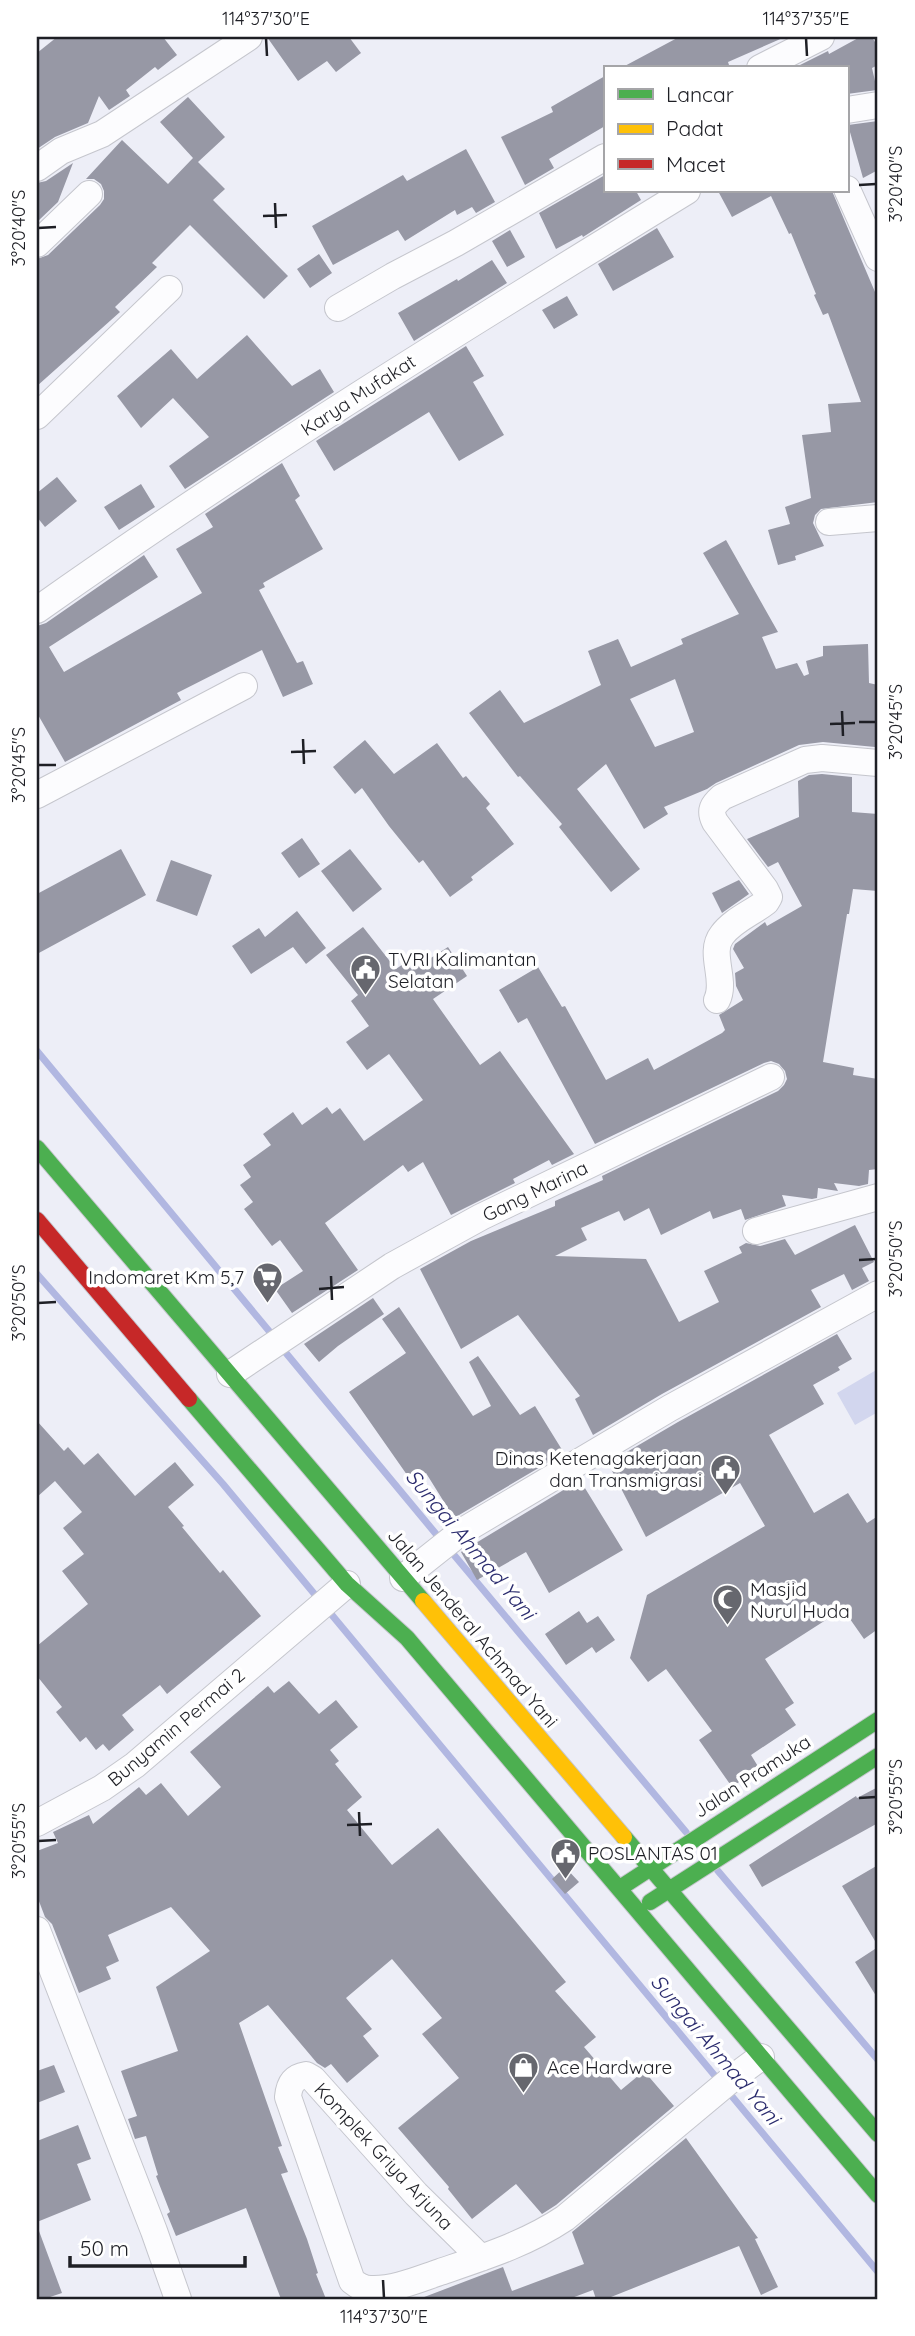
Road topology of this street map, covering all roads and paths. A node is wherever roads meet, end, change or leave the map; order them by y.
1 (249, 37) edge
2 (821, 37) edge
3 (786, 62) edge
4 (769, 66) edge
5 (878, 105) edge
6 (848, 110) edge
7 (604, 158) edge
8 (37, 168) edge
9 (848, 191) edge
10 (685, 192) edge
11 (89, 194) dead end
12 (37, 244) edge
13 (878, 258) edge
14 (169, 289) dead end
15 (338, 308) dead end
16 (37, 416) edge
17 (878, 518) edge
18 (830, 522) dead end
19 (37, 610) edge
20 (244, 686) dead end
21 (878, 763) edge
22 (37, 795) edge
23 (717, 1000) dead end
24 (771, 1077) dead end
25 (37, 1148) edge
26 (878, 1197) edge
27 (37, 1220) edge
28 (756, 1231) dead end
29 (878, 1294) edge
30 (230, 1374) junction
31 (403, 1577) junction
32 (339, 1591) junction
33 (878, 1720) edge
34 (878, 1756) edge
35 (37, 1823) edge
36 (651, 1869) junction
37 (618, 1889) junction
38 (668, 1890) junction
39 (637, 1911) junction
40 (37, 1930) edge
41 (761, 2057) junction
42 (878, 2134) edge
43 (878, 2195) edge
44 (481, 2258) junction
45 (178, 2299) edge

1 - 8 street
2 - 3 street
3 - 4 street
5 - 6 street
7 - 15 street
9 - 13 street
10 - 19 street, Karya Mufakat
11 - 12 street
14 - 16 street
17 - 18 street
20 - 22 street
21 - 23 street
24 - 30 street, Gang Marina
25 - 30 main road, Jalan Jenderal Achmad Yani
26 - 28 street
27 - 32 main road
29 - 31 street
30 - 31 main road, Jalan Jenderal Achmad Yani
31 - 36 main road, Jalan Jenderal Achmad Yani
32 - 35 street, Bunyamin Permai 2
32 - 37 main road
33 - 36 main road, Jalan Pramuka
34 - 38 main road
36 - 37 main road, Jalan Pramuka
36 - 38 main road, Jalan Jenderal Achmad Yani
37 - 39 main road
38 - 39 main road
38 - 42 main road, Jalan Jenderal Achmad Yani
39 - 41 main road
40 - 45 street
41 - 43 main road
41 - 44 street, Komplek Griya Arjuna
44 - 44 street, Komplek Griya Arjuna

